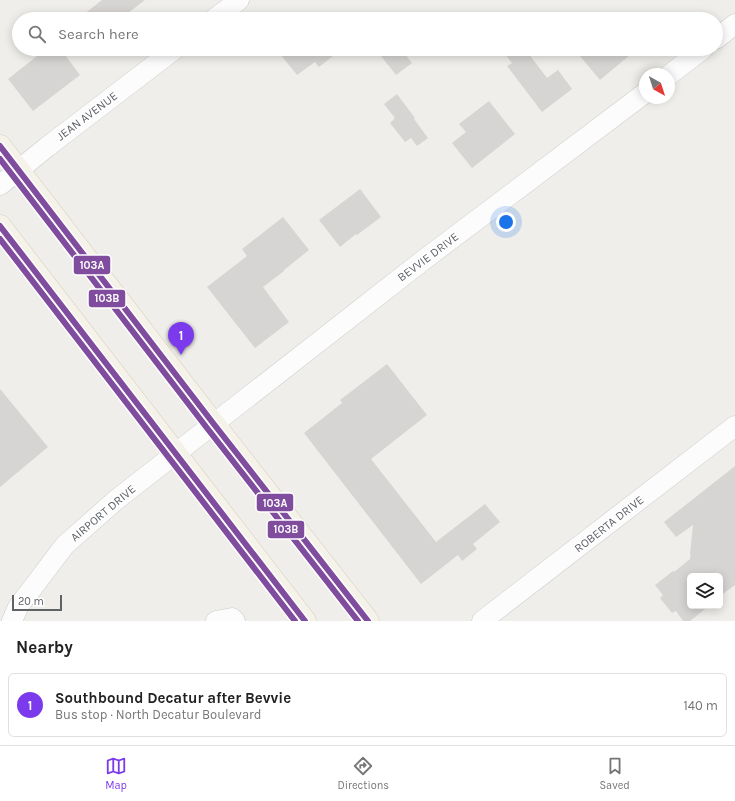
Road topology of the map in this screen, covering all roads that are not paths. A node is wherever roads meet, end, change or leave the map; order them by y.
1 (239, 0) edge
2 (223, 12) edge
3 (735, 24) edge
4 (723, 33) edge
5 (166, 56) edge
6 (694, 56) edge
7 (675, 70) edge
8 (639, 98) edge
9 (0, 146) edge
10 (19, 170) junction
11 (0, 186) edge
12 (0, 226) edge
13 (214, 423) junction
14 (735, 426) edge
15 (176, 453) junction
16 (12, 621) edge
17 (216, 621) edge
18 (235, 621) edge
19 (305, 621) edge
20 (368, 621) edge
21 (482, 621) edge

1 - 2 street
3 - 4 street
5 - 10 street, JEAN AVENUE
6 - 7 street
8 - 13 street, BEVVIE DRIVE
9 - 10 main road
10 - 11 street, JEAN AVENUE
10 - 13 main road
12 - 15 main road
13 - 15 street, AIRPORT DRIVE
13 - 20 main road
14 - 21 street, ROBERTA DRIVE
15 - 16 street, AIRPORT DRIVE
15 - 19 main road
17 - 18 street

